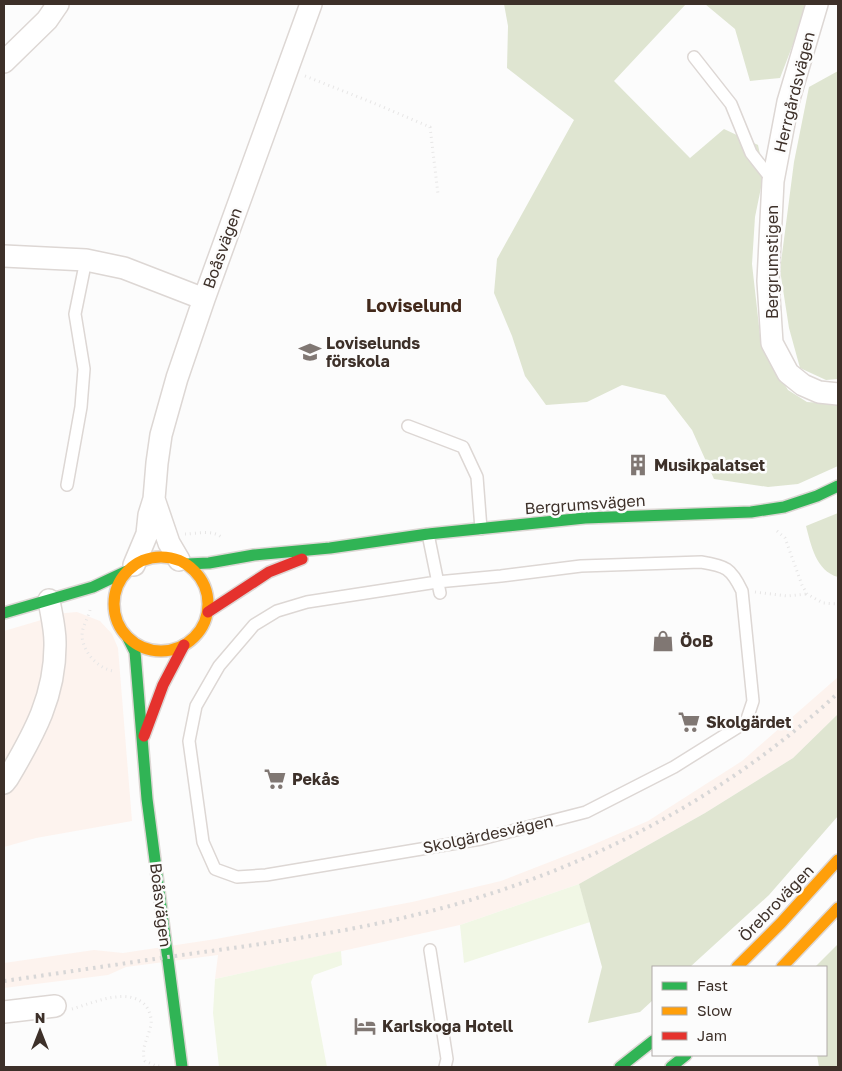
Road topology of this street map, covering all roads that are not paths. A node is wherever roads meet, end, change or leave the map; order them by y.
1 (58, 4) edge
2 (311, 4) edge
3 (818, 4) edge
4 (694, 57) dead end
5 (4, 62) edge
6 (773, 181) junction
7 (4, 256) edge
8 (86, 260) junction
9 (204, 299) junction
10 (838, 394) edge
11 (408, 426) dead end
12 (67, 485) dead end
13 (838, 486) edge
14 (154, 499) junction
15 (481, 529) junction
16 (428, 534) junction
17 (330, 548) junction
18 (183, 562) junction
19 (131, 568) junction
20 (438, 588) junction
21 (57, 598) junction
22 (82, 604) dead end
23 (208, 612) junction
24 (4, 613) edge
25 (106, 615) dead end
26 (118, 623) junction
27 (128, 638) junction
28 (184, 645) junction
29 (142, 742) junction
30 (4, 783) edge
31 (838, 860) edge
32 (838, 908) edge
33 (430, 950) dead end
34 (738, 966) edge
35 (783, 966) edge
36 (56, 1006) road end
37 (4, 1012) edge
38 (652, 1042) edge
39 (685, 1056) edge
40 (181, 1066) edge
41 (445, 1067) edge
42 (620, 1067) edge
43 (671, 1067) edge

1 - 5 street
2 - 9 street, Boåsvägen
3 - 6 street, Herrgårdsvägen
4 - 6 lane
6 - 10 street, Bergrumstigen
7 - 8 street
8 - 9 street
8 - 12 lane
9 - 14 street, Boåsvägen
11 - 15 lane
13 - 15 main road, Bergrumsvägen
14 - 18 street, Boåsvägen
14 - 19 street, Boåsvägen
15 - 16 main road, Bergrumsvägen
16 - 17 main road, Bergrumsvägen
16 - 20 lane
17 - 18 main road, Bergrumsvägen
17 - 23 main road, Bergrumsvägen
18 - 19 main road
18 - 23 main road
19 - 21 main road
19 - 26 main road
20 - 20 lane, Skolgärdesvägen
21 - 22 main road
21 - 24 main road
21 - 30 street
23 - 28 main road
25 - 26 main road
26 - 27 main road
27 - 28 main road
27 - 29 main road, Boåsvägen
28 - 29 main road, Boåsvägen
29 - 40 main road, Boåsvägen
31 - 34 main road, Örebrovägen
32 - 35 main road
33 - 41 lane
36 - 37 street
38 - 42 main road
39 - 43 main road

